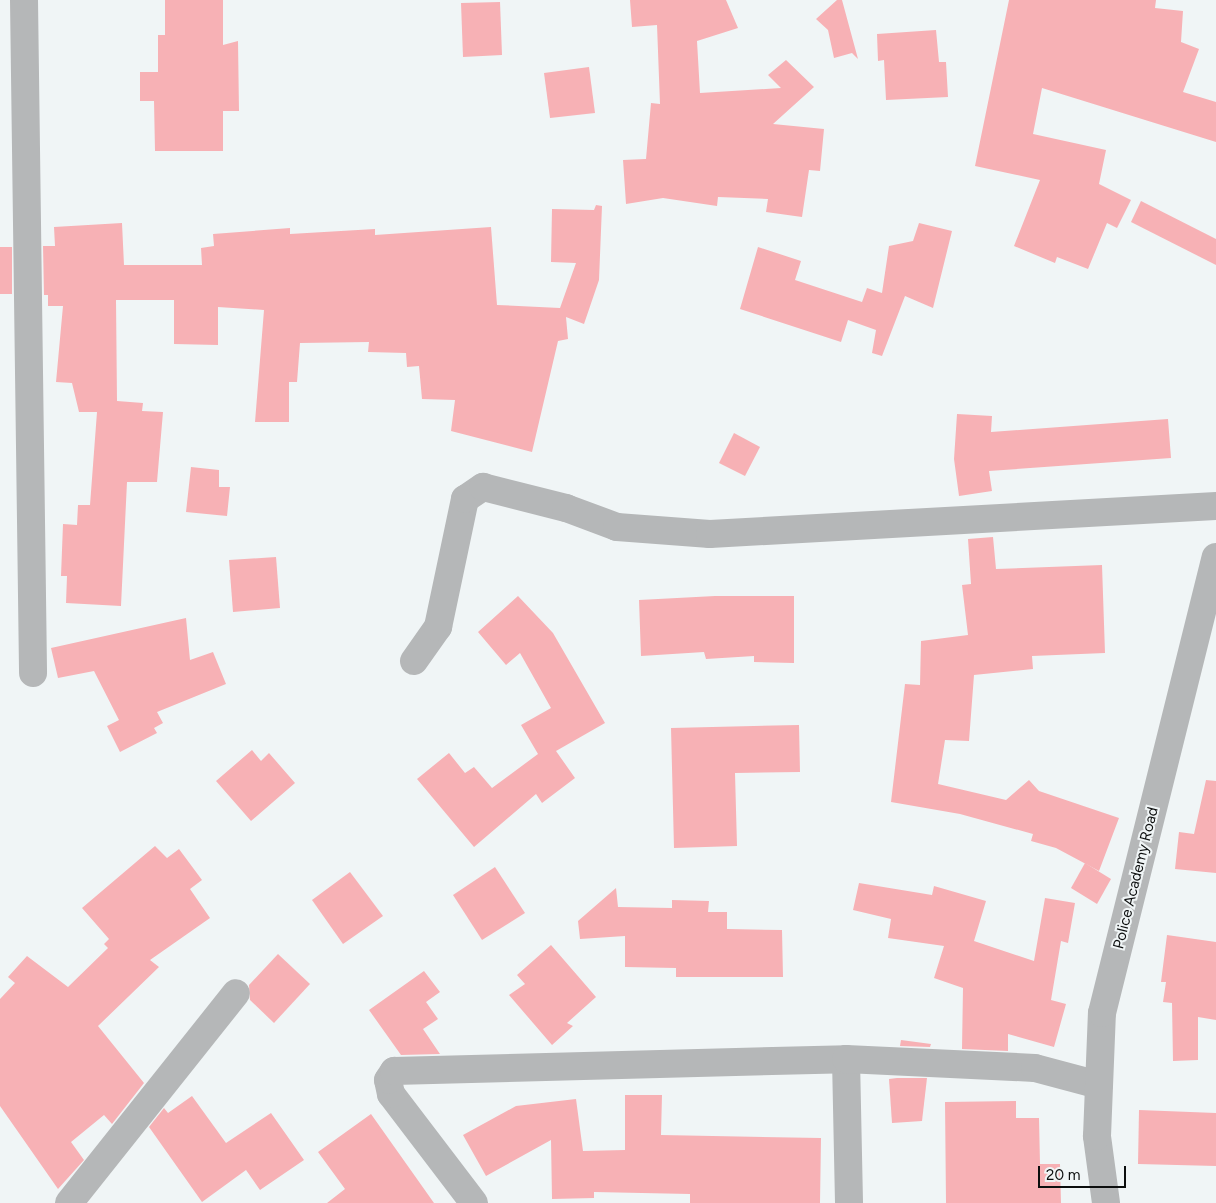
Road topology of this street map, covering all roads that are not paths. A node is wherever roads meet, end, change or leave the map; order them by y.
1 (24, 0) edge
2 (1216, 506) edge
3 (1216, 557) edge
4 (414, 661) dead end
5 (33, 673) dead end
6 (236, 993) dead end
7 (846, 1059) junction
8 (1099, 1085) junction
9 (69, 1203) edge
10 (474, 1203) edge
11 (849, 1203) edge
12 (1106, 1203) edge

1 - 5 street
2 - 4 street
3 - 8 street, Police Academy Road
6 - 9 street
7 - 8 street
7 - 10 street
7 - 11 street
8 - 12 street, Police Academy Road

